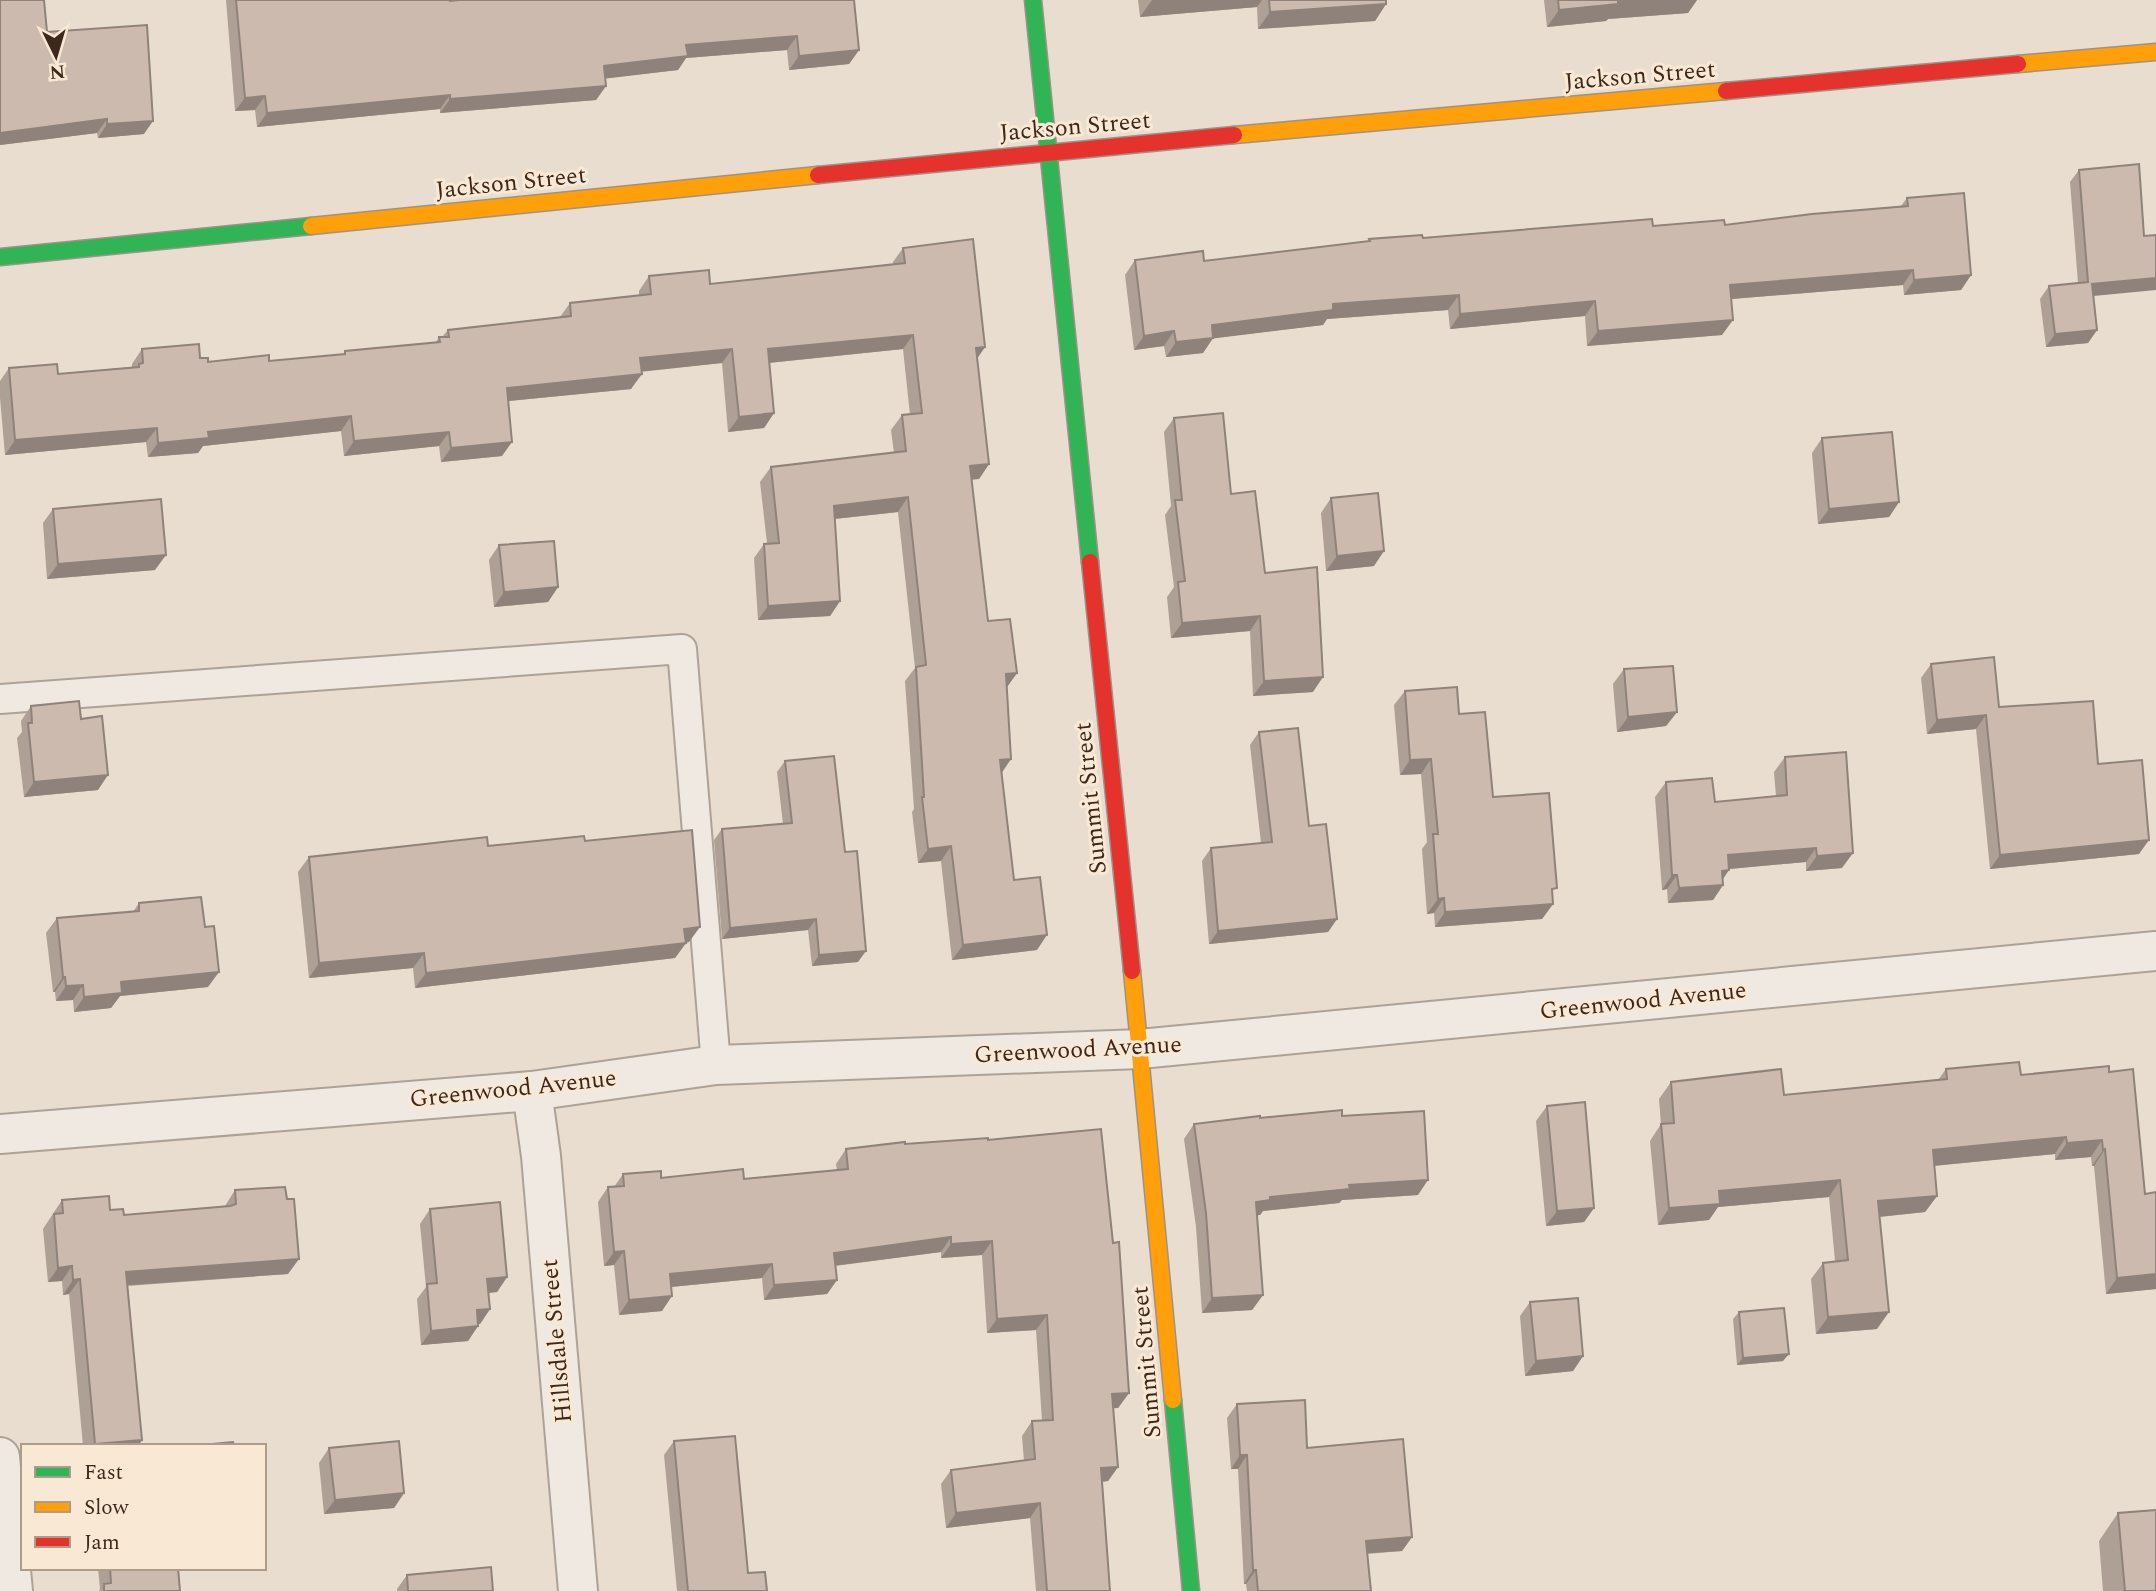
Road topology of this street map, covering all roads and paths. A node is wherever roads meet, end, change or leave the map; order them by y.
1 (1033, 0) edge
2 (2156, 52) edge
3 (1047, 152) junction
4 (0, 257) edge
5 (0, 699) edge
6 (2156, 951) edge
7 (1140, 1049) junction
8 (716, 1065) junction
9 (533, 1091) junction
10 (0, 1134) edge
11 (0, 1457) edge
12 (13, 1591) edge
13 (578, 1591) edge
14 (1191, 1591) edge

1 - 3 street, Summit Street
2 - 3 street, Jackson Street
3 - 4 street, Jackson Street
3 - 7 street, Summit Street
5 - 8 lane
6 - 7 street, Greenwood Avenue
7 - 8 street, Greenwood Avenue
7 - 14 street, Summit Street
8 - 9 street, Greenwood Avenue
9 - 10 street, Greenwood Avenue
9 - 13 street, Hillsdale Street
11 - 12 street

